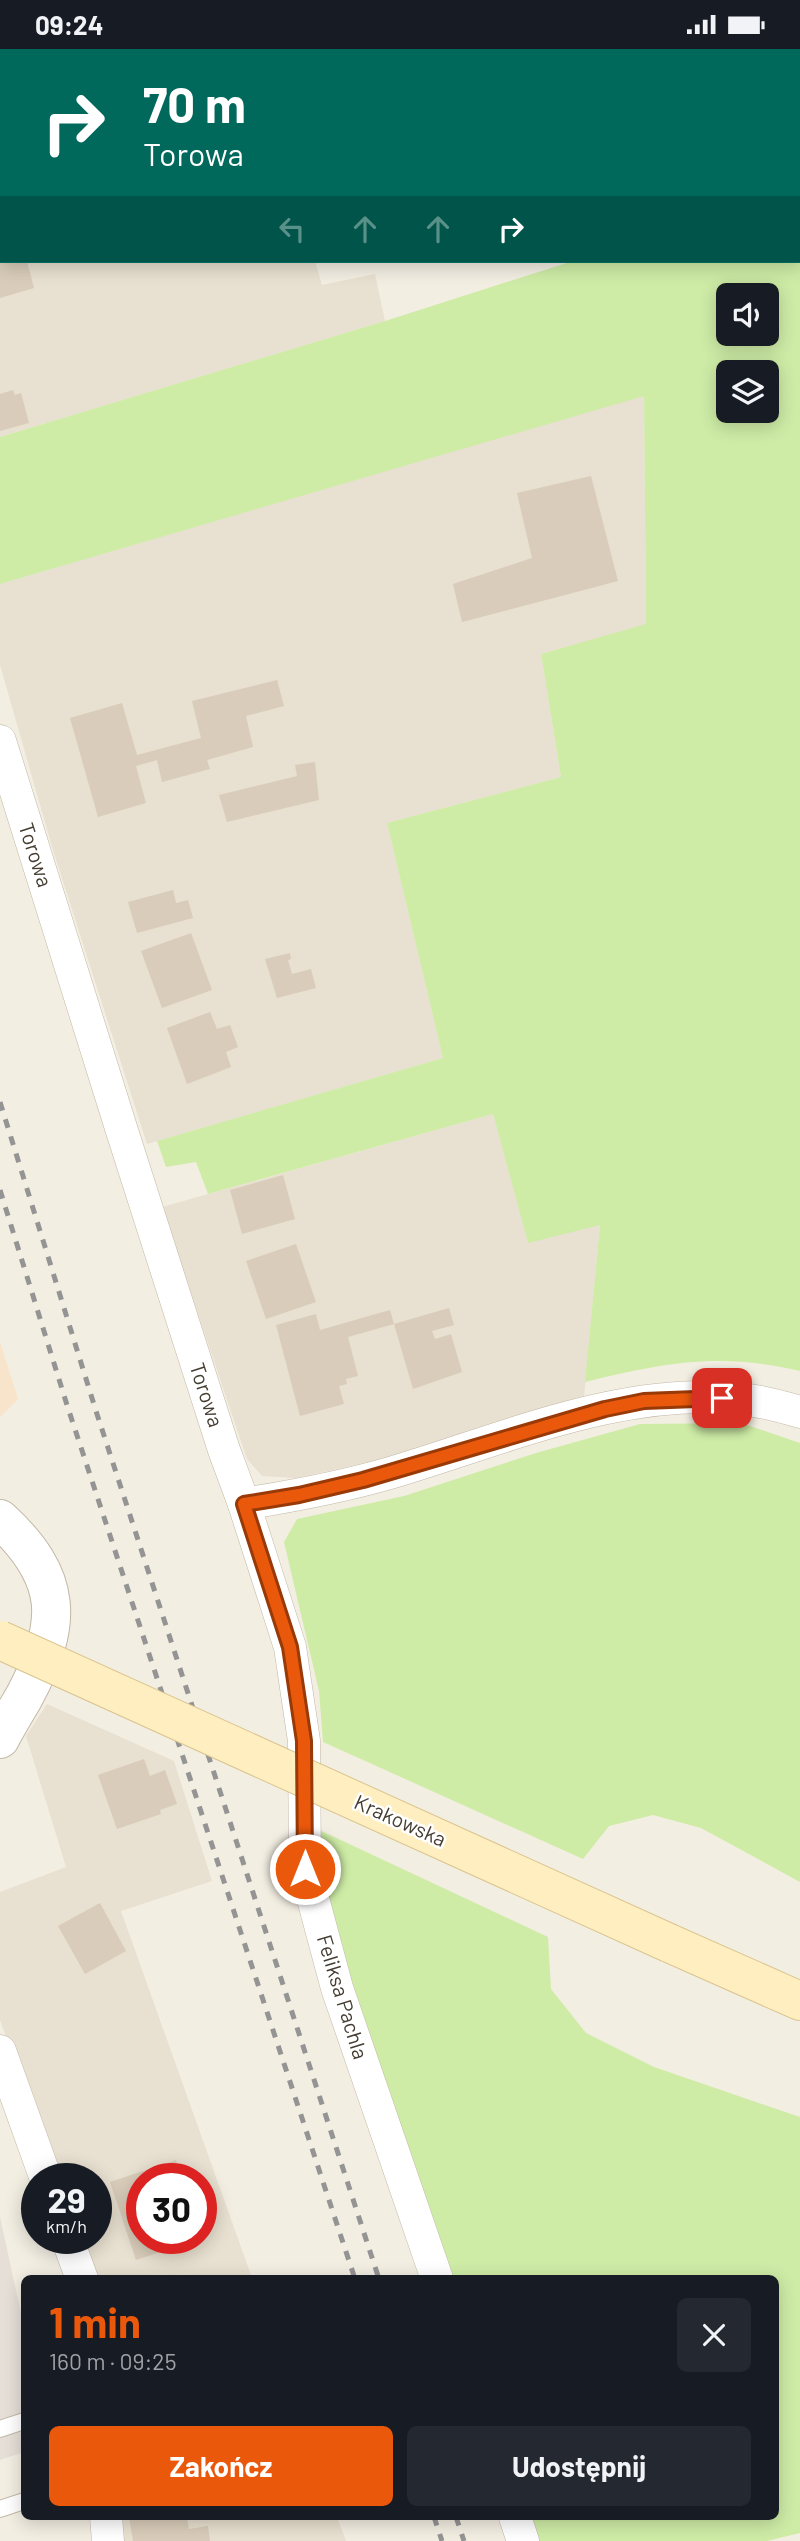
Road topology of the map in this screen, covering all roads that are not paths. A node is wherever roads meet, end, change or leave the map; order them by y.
1 (0, 741) edge
2 (800, 1412) edge
3 (244, 1504) junction
4 (0, 1518) edge
5 (0, 1640) edge
6 (3, 1729) edge
7 (800, 2001) edge
8 (0, 2051) edge
9 (40, 2163) edge
10 (73, 2254) edge
11 (81, 2275) edge
12 (436, 2275) edge
13 (21, 2422) edge
14 (0, 2429) edge
15 (21, 2502) edge
16 (0, 2509) edge
17 (106, 2520) edge
18 (516, 2520) edge
19 (108, 2541) edge
20 (523, 2541) edge

1 - 3 street, Torowa
2 - 3 street
3 - 12 street, Feliksa Pachla
4 - 6 street
5 - 7 main road, Krakowska, bridge
8 - 9 street
10 - 11 street
13 - 14 lane
15 - 16 lane
17 - 19 street
18 - 20 street

